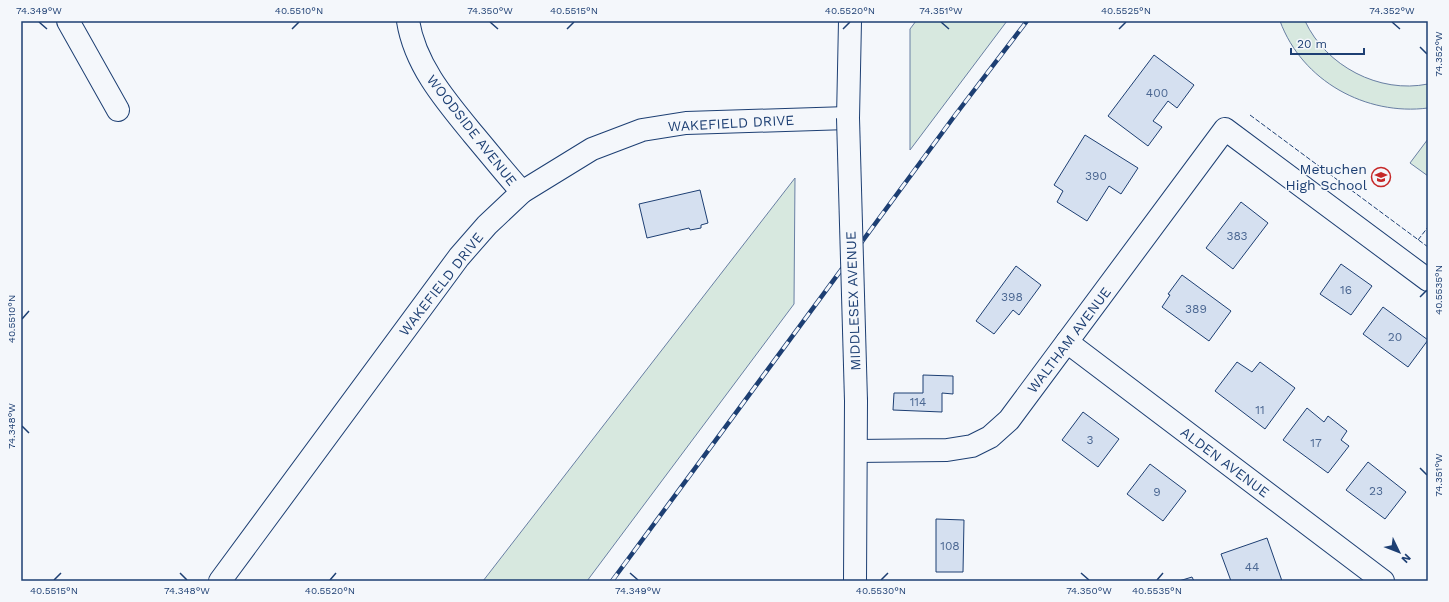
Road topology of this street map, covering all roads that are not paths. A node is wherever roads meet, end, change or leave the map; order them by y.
1 (68, 21) edge
2 (408, 21) edge
3 (850, 21) edge
4 (118, 110) dead end
5 (848, 118) junction
6 (522, 192) junction
7 (1428, 280) edge
8 (1067, 342) junction
9 (856, 451) junction
10 (220, 581) edge
11 (855, 581) edge
12 (1383, 581) edge

1 - 4 street
2 - 6 street, WOODSIDE AVENUE
3 - 5 street, MIDDLESEX AVENUE
5 - 6 street, WAKEFIELD DRIVE
5 - 9 street, MIDDLESEX AVENUE, bridge
6 - 10 street, WAKEFIELD DRIVE
7 - 8 street, WALTHAM AVENUE
8 - 9 street, WALTHAM AVENUE
8 - 12 street, ALDEN AVENUE
9 - 11 street, MIDDLESEX AVENUE

